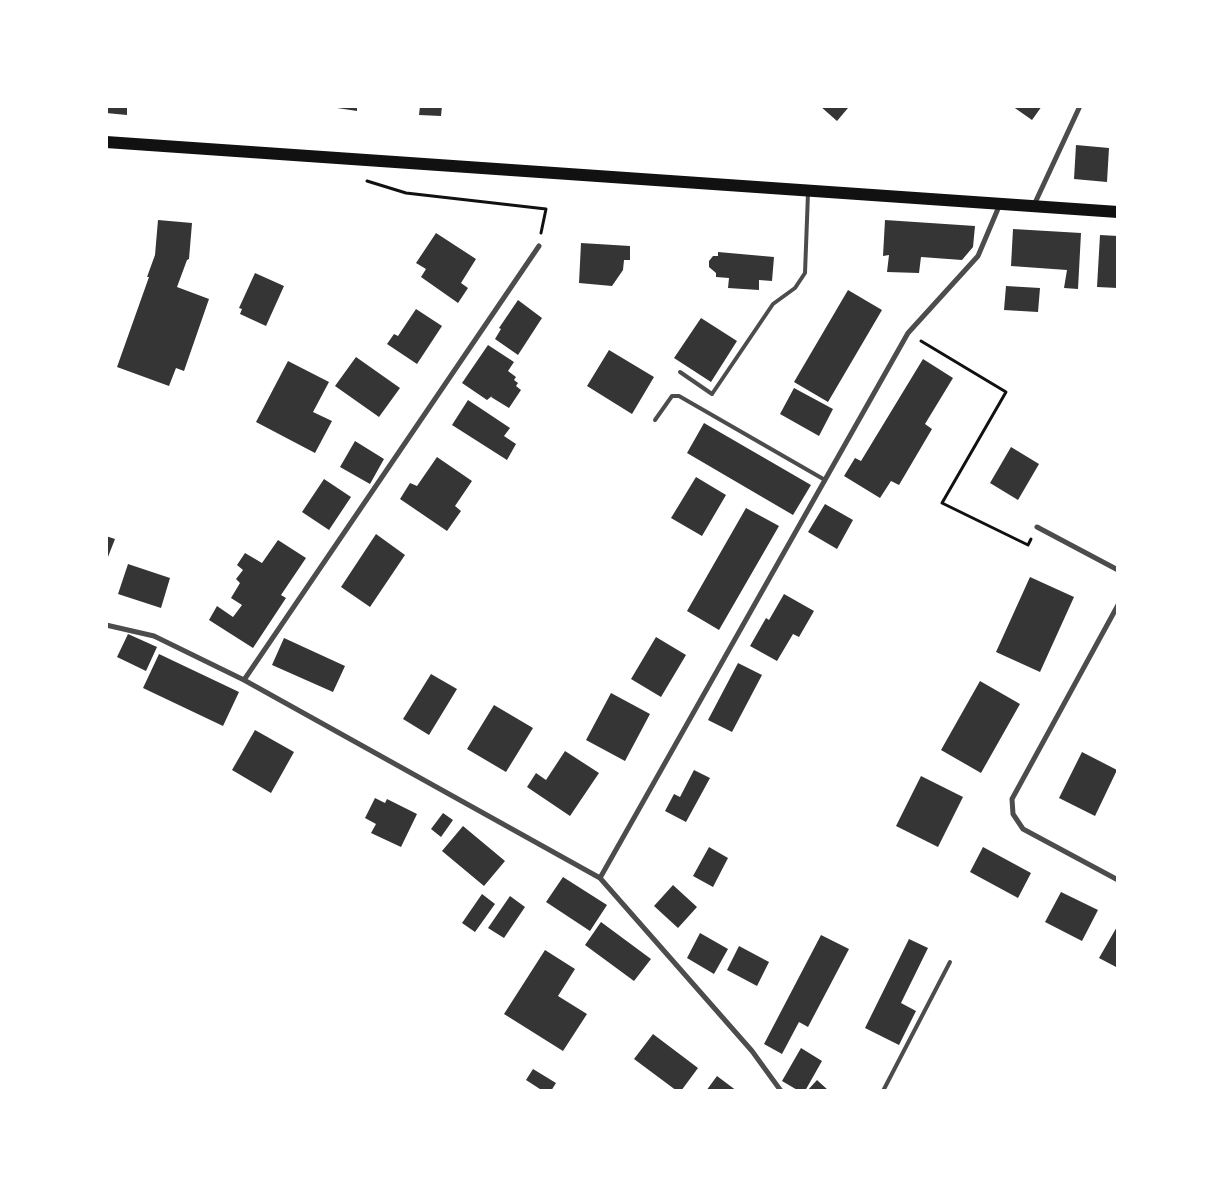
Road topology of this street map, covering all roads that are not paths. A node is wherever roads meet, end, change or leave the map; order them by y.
1 (1080, 106) edge
2 (106, 142) edge
3 (808, 191) junction
4 (1000, 204) junction
5 (1033, 206) junction
6 (1118, 212) edge
7 (539, 246) road end
8 (680, 372) dead end
9 (654, 420) dead end
10 (825, 480) junction
11 (1037, 527) road end
12 (1118, 570) edge
13 (1118, 605) edge
14 (106, 624) edge
15 (244, 680) junction
16 (600, 878) junction
17 (1118, 880) edge
18 (950, 962) dead end
19 (781, 1091) edge
20 (883, 1091) edge

1 - 5 street
2 - 3 main road
3 - 4 main road
3 - 8 lane
4 - 5 main road
4 - 10 street
5 - 6 main road
7 - 15 street
9 - 10 lane
10 - 16 street
11 - 12 street
13 - 17 street
14 - 15 street
15 - 16 street
16 - 19 street
18 - 20 lane

